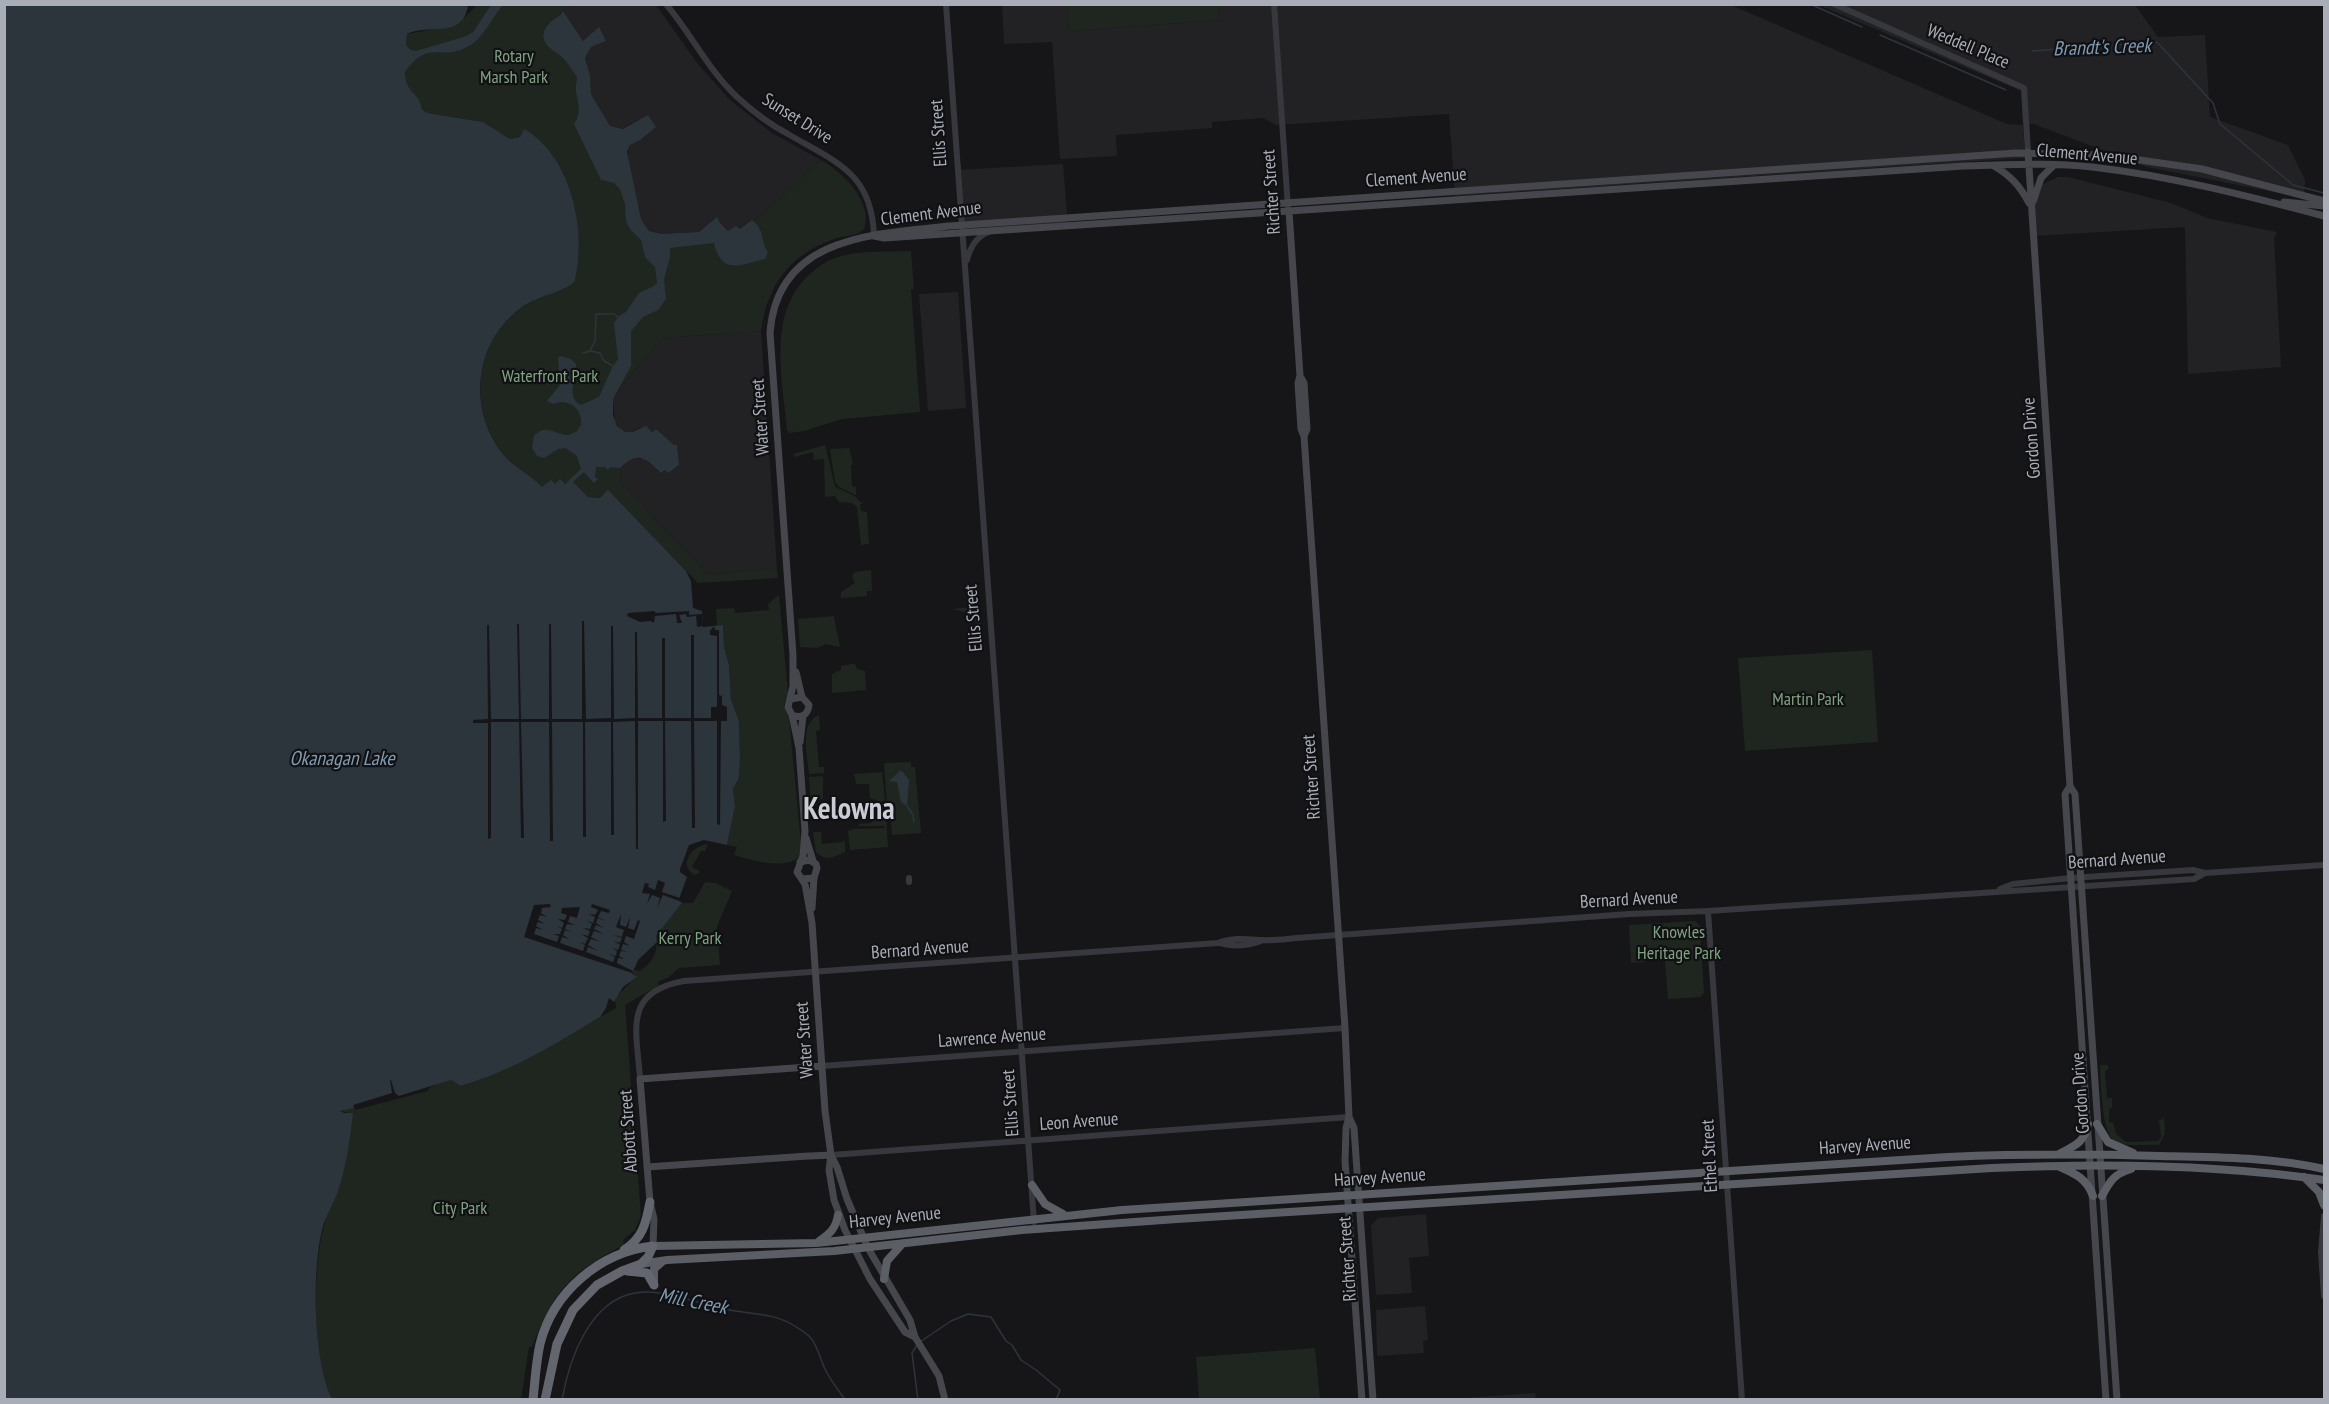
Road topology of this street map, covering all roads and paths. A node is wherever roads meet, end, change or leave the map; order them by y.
1 (666, 4) edge
2 (946, 4) edge
3 (1274, 4) edge
4 (1834, 4) edge
5 (2024, 88) joint
6 (2028, 152) junction
7 (1924, 158) junction
8 (2029, 165) junction
9 (1993, 166) junction
10 (2053, 166) junction
11 (1842, 174) junction
12 (2258, 199) junction
13 (2325, 201) edge
14 (1288, 202) junction
15 (2325, 206) edge
16 (2032, 208) junction
17 (1289, 211) junction
18 (2325, 216) edge
19 (962, 225) junction
20 (989, 232) junction
21 (963, 233) junction
22 (874, 236) junction
23 (965, 266) junction
24 (793, 655) junction
25 (802, 697) junction
26 (791, 699) junction
27 (792, 715) junction
28 (803, 716) junction
29 (799, 748) junction
30 (2070, 786) junction
31 (805, 831) junction
32 (813, 861) junction
33 (800, 862) junction
34 (2325, 865) edge
35 (2205, 873) junction
36 (2081, 877) junction
37 (814, 878) junction
38 (2072, 878) junction
39 (802, 879) junction
40 (2081, 886) junction
41 (2071, 887) junction
42 (1996, 891) junction
43 (1708, 911) junction
44 (812, 923) junction
45 (1338, 935) junction
46 (1015, 958) junction
47 (815, 972) junction
48 (637, 1013) joint
49 (1345, 1028) junction
50 (1022, 1051) junction
51 (822, 1066) junction
52 (640, 1079) junction
53 (1349, 1116) junction
54 (2088, 1124) junction
55 (2097, 1124) junction
56 (1028, 1141) junction
57 (831, 1155) junction
58 (2058, 1155) junction
59 (2095, 1155) junction
60 (2139, 1155) junction
61 (2057, 1166) junction
62 (2095, 1166) junction
63 (647, 1167) junction
64 (2138, 1167) junction
65 (2325, 1169) edge
66 (1725, 1172) junction
67 (2304, 1177) junction
68 (2325, 1180) edge
69 (1726, 1184) junction
70 (1032, 1185) junction
71 (1348, 1196) junction
72 (1358, 1196) junction
73 (2098, 1196) junction
74 (650, 1202) junction
75 (2325, 1205) edge
76 (1348, 1208) junction
77 (1359, 1208) junction
78 (838, 1215) junction
79 (1066, 1215) junction
80 (2325, 1216) edge
81 (1034, 1218) junction
82 (1034, 1229) junction
83 (863, 1238) junction
84 (849, 1240) junction
85 (816, 1243) junction
86 (902, 1244) junction
87 (653, 1246) junction
88 (868, 1248) junction
89 (854, 1249) junction
90 (612, 1257) junction
91 (667, 1260) junction
92 (641, 1264) junction
93 (622, 1271) junction
94 (884, 1279) junction
95 (654, 1285) joint
96 (2325, 1296) edge
97 (915, 1337) junction
98 (533, 1400) edge
99 (545, 1400) edge
100 (945, 1400) edge
101 (1362, 1400) edge
102 (1373, 1400) edge
103 (1742, 1400) edge
104 (2106, 1400) edge
105 (2117, 1400) edge

1 - 22 street, Sunset Drive
2 - 19 street, Ellis Street
3 - 14 street, Richter Street
4 - 5 street, Weddell Place
5 - 6 street, Gordon Drive
6 - 7 main road, Clement Avenue
6 - 8 main road, Gordon Drive
6 - 13 main road, Clement Avenue
7 - 11 main road, Clement Avenue
7 - 14 main road, Clement Avenue
8 - 9 main road, Clement Avenue
8 - 10 main road, Clement Avenue
8 - 16 main road, Gordon Drive
9 - 11 main road, Clement Avenue
9 - 16 main road
10 - 12 main road, Clement Avenue
10 - 16 main road
11 - 17 main road, Clement Avenue
12 - 15 main road
12 - 18 main road, Clement Avenue
14 - 17 street, Richter Street
14 - 19 main road, Clement Avenue
16 - 30 main road, Gordon Drive
17 - 20 main road, Clement Avenue
17 - 45 main road, Richter Street
19 - 21 street, Ellis Street
19 - 22 main road, Clement Avenue
20 - 21 main road, Clement Avenue
20 - 23 street
21 - 22 main road, Clement Avenue
21 - 23 street, Ellis Street
22 - 24 main road, Water Street
23 - 46 street, Ellis Street
24 - 25 main road, Water Street
24 - 26 main road, Water Street
25 - 26 main road
25 - 28 main road
26 - 27 main road
27 - 28 main road
27 - 29 main road
28 - 29 main road
29 - 31 main road
30 - 36 main road, Gordon Drive
30 - 38 main road, Gordon Drive
31 - 32 main road
31 - 33 main road
32 - 33 main road
32 - 37 main road
33 - 39 main road
34 - 35 street, Bernard Avenue
35 - 36 street, Bernard Avenue
35 - 40 street, Bernard Avenue
36 - 38 street, Bernard Avenue
36 - 40 main road, Gordon Drive
37 - 39 main road
37 - 44 main road, Water Street
38 - 41 main road, Gordon Drive
38 - 42 street, Bernard Avenue
39 - 44 main road, Water Street
40 - 41 street, Bernard Avenue
40 - 55 main road, Gordon Drive
41 - 42 street, Bernard Avenue
41 - 54 main road, Gordon Drive
42 - 43 street, Bernard Avenue
43 - 45 street, Bernard Avenue
43 - 66 street, Ethel Street
44 - 47 main road, Water Street
45 - 46 street, Bernard Avenue
45 - 49 main road, Richter Street
46 - 47 street, Bernard Avenue
46 - 50 street, Ellis Street
47 - 48 street, Bernard Avenue
47 - 51 main road, Water Street
48 - 52 street, Abbott Street
49 - 50 street, Lawrence Avenue
49 - 53 main road, Richter Street
50 - 51 street, Lawrence Avenue
50 - 56 street, Ellis Street
51 - 52 main road, Lawrence Avenue
51 - 57 main road, Water Street
52 - 63 main road, Abbott Street
53 - 56 street, Leon Avenue
53 - 71 main road, Richter Street
53 - 72 main road, Richter Street
54 - 58 highway
54 - 59 main road, Gordon Drive
55 - 59 main road, Gordon Drive
55 - 60 highway
56 - 57 street, Leon Avenue
56 - 70 street, Ellis Street
57 - 63 main road, Leon Avenue
57 - 78 main road, Water Street
57 - 83 main road, Water Street
58 - 59 highway, Harvey Avenue
58 - 66 highway, Harvey Avenue
59 - 60 highway, Harvey Avenue
59 - 62 main road, Gordon Drive
60 - 65 highway, Harvey Avenue
61 - 62 highway, Harvey Avenue
61 - 69 highway, Harvey Avenue
61 - 73 highway
62 - 64 highway, Harvey Avenue
62 - 73 main road, Gordon Drive
63 - 74 main road, Abbott Street
64 - 67 highway, Harvey Avenue
64 - 73 highway
66 - 69 street, Ethel Street
66 - 72 highway, Harvey Avenue
67 - 68 highway, Harvey Avenue
67 - 75 highway
69 - 77 highway, Harvey Avenue
69 - 103 street, Ethel Street
70 - 79 highway
70 - 81 street, Ellis Street
71 - 72 highway, Harvey Avenue
71 - 76 main road, Richter Street
71 - 79 highway, Harvey Avenue
72 - 77 main road, Richter Street
73 - 104 main road, Gordon Drive
73 - 105 main road, Gordon Drive
74 - 87 main road, Abbott Street
74 - 90 highway
76 - 77 highway, Harvey Avenue
76 - 82 highway, Harvey Avenue
76 - 101 main road, Richter Street
77 - 102 main road, Richter Street
78 - 84 main road, Water Street
78 - 85 highway
79 - 81 highway, Harvey Avenue
80 - 96 street
81 - 82 street, Ellis Street
81 - 83 highway, Harvey Avenue
82 - 86 highway, Harvey Avenue
83 - 84 highway, Harvey Avenue
83 - 88 main road, Water Street
84 - 85 highway, Harvey Avenue
84 - 89 main road, Water Street
85 - 87 highway, Harvey Avenue
86 - 88 highway, Harvey Avenue
86 - 94 highway
87 - 90 highway, Harvey Avenue
87 - 92 highway
88 - 89 highway, Harvey Avenue
88 - 94 main road, Water Street
89 - 91 highway, Harvey Avenue
89 - 97 main road, Water Street
90 - 98 highway, Harvey Avenue
91 - 92 highway, Harvey Avenue
91 - 95 highway
92 - 93 highway, Harvey Avenue
93 - 95 highway
93 - 99 highway, Harvey Avenue
94 - 97 main road, Water Street
97 - 100 main road

